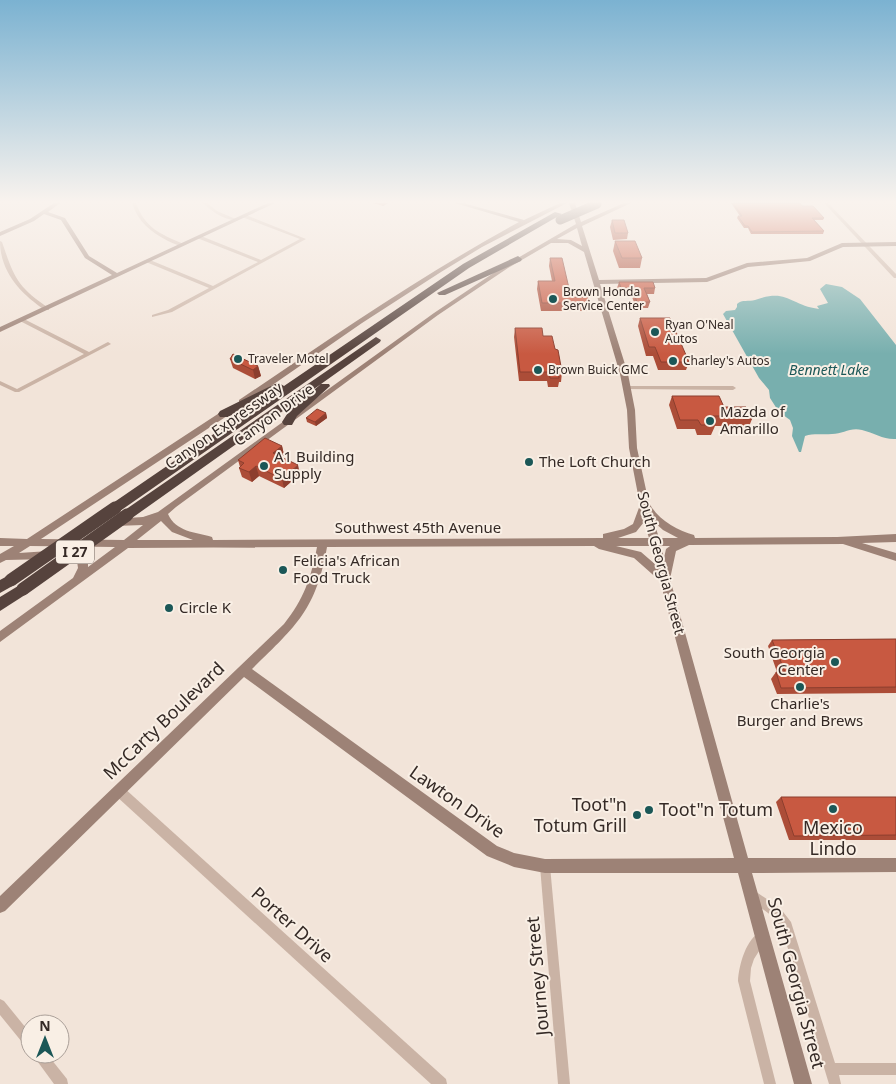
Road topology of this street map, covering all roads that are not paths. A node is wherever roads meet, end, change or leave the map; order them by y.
1 (4, 254) edge
2 (85, 254) edge
3 (164, 254) edge
4 (241, 254) edge
5 (277, 254) edge
6 (466, 254) edge
7 (478, 254) edge
8 (500, 254) edge
9 (527, 254) edge
10 (588, 254) edge
11 (822, 254) edge
12 (873, 254) edge
13 (518, 259) junction
14 (148, 261) junction
15 (262, 262) junction
16 (117, 276) junction
17 (896, 277) edge
18 (596, 282) junction
19 (214, 288) junction
20 (441, 289) junction
21 (47, 309) junction
22 (154, 316) dead end
23 (22, 320) junction
24 (0, 330) edge
25 (375, 341) junction
26 (108, 344) dead end
27 (354, 344) junction
28 (89, 354) junction
29 (0, 383) edge
30 (627, 388) junction
31 (733, 388) dead end
32 (224, 414) junction
33 (288, 422) junction
34 (643, 499) junction
35 (84, 507) junction
36 (163, 514) junction
37 (896, 538) edge
38 (655, 541) junction
39 (703, 541) junction
40 (837, 541) junction
41 (0, 542) edge
42 (29, 542) junction
43 (588, 542) junction
44 (126, 544) junction
45 (221, 544) junction
46 (323, 544) junction
47 (896, 553) edge
48 (896, 558) edge
49 (0, 559) edge
50 (665, 579) junction
51 (77, 581) junction
52 (11, 585) edge
53 (0, 605) edge
54 (0, 637) edge
55 (244, 670) junction
56 (119, 792) junction
57 (743, 865) junction
58 (896, 865) edge
59 (545, 866) junction
60 (751, 894) junction
61 (0, 906) edge
62 (762, 937) junction
63 (0, 1005) edge
64 (20, 1030) edge
65 (47, 1064) edge
66 (830, 1069) junction
67 (896, 1069) edge
68 (62, 1084) edge
69 (441, 1084) edge
70 (564, 1084) edge
71 (770, 1084) edge
72 (803, 1084) edge
73 (835, 1084) edge

1 - 21 street
2 - 16 main road
3 - 14 main road
4 - 15 street
5 - 15 street
6 - 32 main road, Canyon Drive
7 - 20 highway
8 - 20 highway, Canyon Expressway / I 27
9 - 13 main road, Canyon Drive
10 - 18 main road, South Georgia Street
11 - 18 main road
12 - 17 street
13 - 20 highway
13 - 33 main road, Canyon Drive
14 - 16 main road
14 - 19 street
15 - 19 street
16 - 21 main road
18 - 30 main road, South Georgia Street
19 - 22 street
20 - 25 highway, Canyon Expressway / I 27
20 - 27 highway, Canyon Expressway / I 27
21 - 23 main road
23 - 24 main road
23 - 28 street
25 - 33 highway
25 - 52 highway, Canyon Expressway / I 27, bridge
26 - 28 street
27 - 32 highway
27 - 52 highway, Canyon Expressway / I 27, bridge
28 - 29 street
30 - 31 street
30 - 34 main road, South Georgia Street
32 - 35 main road, Canyon Drive
33 - 36 main road, Canyon Drive
34 - 38 main road, South Georgia Street
34 - 39 main road
34 - 43 main road
35 - 36 main road
35 - 42 main road, Canyon Drive
36 - 44 main road, Canyon Drive
36 - 45 main road
37 - 40 main road
38 - 39 main road, Southwest 45th Avenue
38 - 43 main road, Southwest 45th Avenue
38 - 50 main road, South Georgia Street
39 - 40 main road, Southwest 45th Avenue
39 - 50 main road
40 - 48 main road
41 - 42 main road, Southwest 45th Avenue
42 - 44 main road, Southwest 45th Avenue
42 - 49 main road, Canyon Drive
43 - 46 main road, Southwest 45th Avenue
43 - 50 main road
44 - 45 main road, Southwest 45th Avenue
44 - 51 main road, Canyon Drive
45 - 46 main road, Southwest 45th Avenue
46 - 55 main road, McCarty Boulevard
47 - 48 main road
49 - 51 main road
50 - 57 main road, South Georgia Street
51 - 54 main road, Canyon Drive
52 - 53 highway, Canyon Expressway / I 27
55 - 56 main road, McCarty Boulevard
55 - 59 main road, Lawton Drive
56 - 61 main road, McCarty Boulevard
56 - 69 street, Porter Drive
57 - 58 main road, Lawton Drive
57 - 59 main road, Lawton Drive
57 - 60 main road, South Georgia Street
59 - 70 street, Journey Street
60 - 62 main road, South Georgia Street
60 - 66 street, South Georgia Street
62 - 71 street
62 - 72 main road, South Georgia Street
63 - 64 street
65 - 68 street
66 - 67 street
66 - 73 street, South Georgia Street

